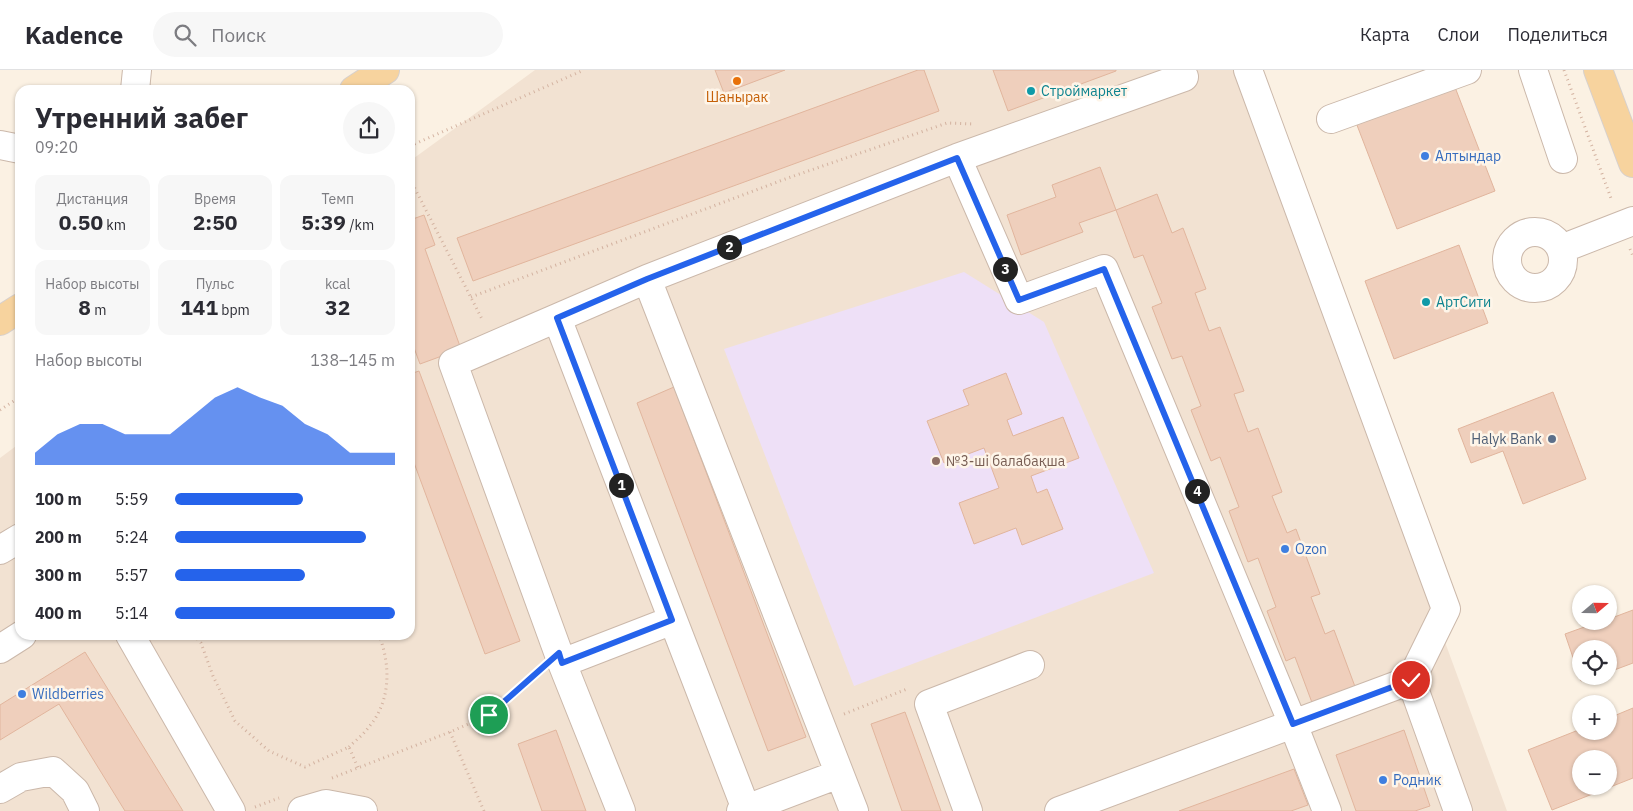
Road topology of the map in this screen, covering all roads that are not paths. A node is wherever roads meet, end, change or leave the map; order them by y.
1 (137, 70) edge
2 (384, 70) edge
3 (1248, 70) edge
4 (1468, 70) edge
5 (1533, 70) edge
6 (1598, 70) edge
7 (1190, 72) edge
8 (136, 85) edge
9 (362, 85) edge
10 (1331, 119) dead end
11 (0, 145) edge
12 (15, 148) edge
13 (957, 158) junction
14 (1563, 159) dead end
15 (1633, 162) edge
16 (1627, 223) edge
17 (1561, 249) dead end
18 (647, 279) junction
19 (15, 311) edge
20 (557, 318) junction
21 (0, 321) edge
22 (15, 541) edge
23 (0, 550) edge
24 (672, 620) junction
25 (15, 639) edge
26 (133, 640) edge
27 (0, 649) edge
28 (560, 658) junction
29 (1030, 665) dead end
30 (1411, 680) junction
31 (1293, 724) junction
32 (839, 774) junction
33 (0, 789) edge
34 (291, 804) edge
35 (242, 809) edge
36 (744, 810) edge
37 (85, 811) edge
38 (363, 811) edge
39 (621, 811) edge
40 (854, 811) edge
41 (968, 811) edge
42 (1059, 811) edge
43 (1327, 811) edge
44 (1458, 811) edge

1 - 8 lane
2 - 9 main road
3 - 30 lane
4 - 10 lane
5 - 14 lane
6 - 15 main road
7 - 13 lane
11 - 12 lane
13 - 18 lane
13 - 31 lane
16 - 17 lane
18 - 20 lane
18 - 32 lane
19 - 21 main road
20 - 24 lane
20 - 28 lane
22 - 23 lane
24 - 28 lane
24 - 36 lane
25 - 27 lane
26 - 35 lane
28 - 39 lane
29 - 41 lane
30 - 31 lane
30 - 44 lane
31 - 42 lane
31 - 43 lane
32 - 36 lane
32 - 40 lane
33 - 37 lane
34 - 38 lane

